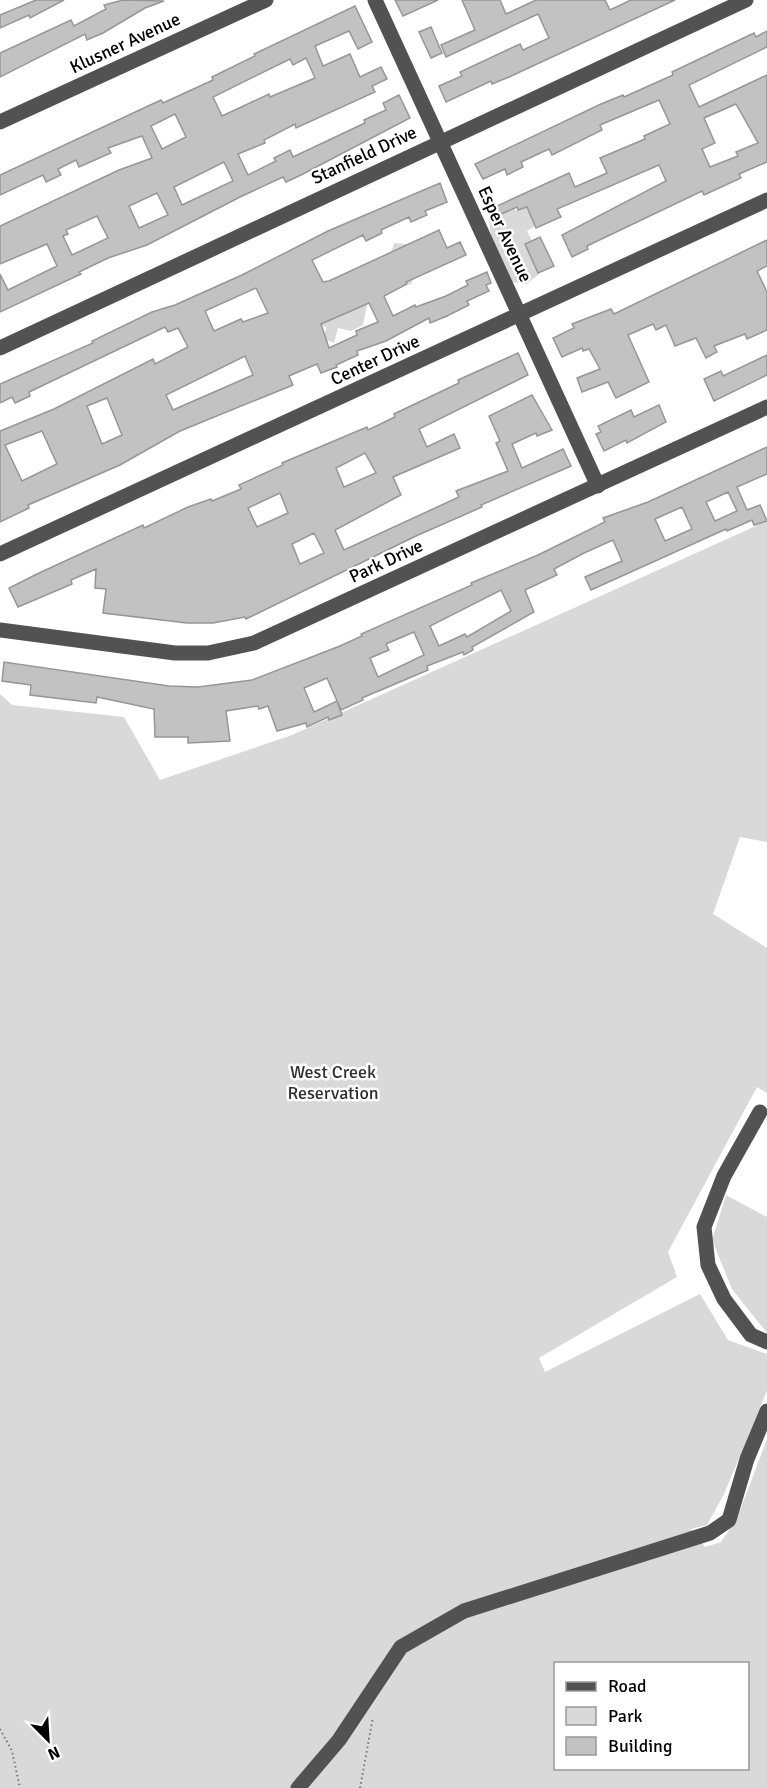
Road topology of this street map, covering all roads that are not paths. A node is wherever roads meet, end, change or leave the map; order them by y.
1 (266, 0) edge
2 (375, 0) edge
3 (746, 0) edge
4 (0, 122) edge
5 (440, 141) junction
6 (767, 200) edge
7 (521, 314) junction
8 (0, 348) edge
9 (767, 407) edge
10 (598, 486) junction
11 (0, 554) edge
12 (0, 630) edge
13 (760, 1112) dead end
14 (767, 1342) edge
15 (767, 1411) edge
16 (298, 1788) edge

1 - 4 street, Klusner Avenue
2 - 5 street, Esper Avenue
3 - 5 street, Stanfield Drive
5 - 7 street, Esper Avenue
5 - 8 street, Stanfield Drive
6 - 7 street, Center Drive
7 - 10 street, Esper Avenue
7 - 11 street, Center Drive
9 - 10 street, Park Drive
10 - 12 street, Park Drive
13 - 14 street
15 - 16 street

